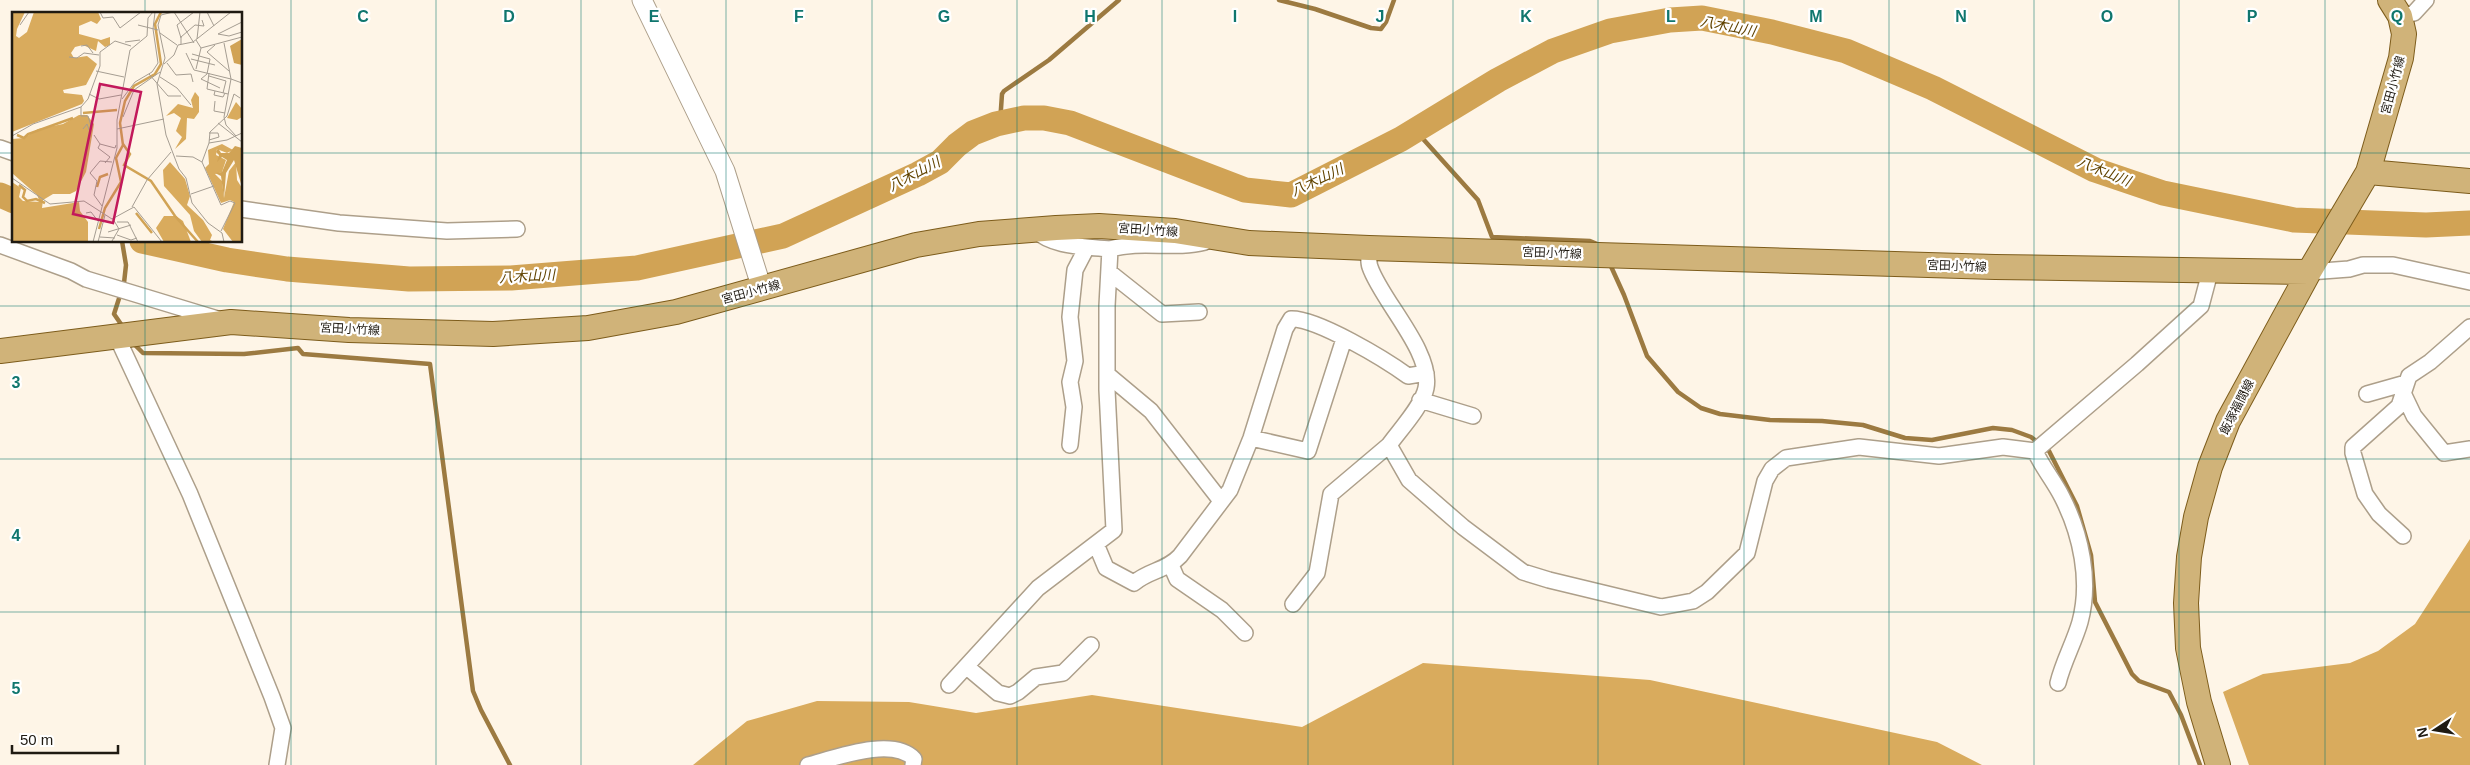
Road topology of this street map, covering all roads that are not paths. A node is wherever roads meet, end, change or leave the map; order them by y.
1 (642, 0) edge
2 (2426, 0) edge
3 (2395, 8) edge
4 (0, 148) edge
5 (12, 152) edge
6 (2364, 179) junction
7 (2470, 181) edge
8 (242, 209) edge
9 (518, 229) dead end
10 (1033, 229) junction
11 (1219, 238) junction
12 (0, 245) edge
13 (1087, 247) junction
14 (1369, 248) junction
15 (1110, 249) junction
16 (1109, 272) junction
17 (2210, 272) junction
18 (2309, 272) junction
19 (2470, 282) edge
20 (762, 289) junction
21 (1199, 312) dead end
22 (231, 322) junction
23 (2470, 327) edge
24 (116, 335) junction
25 (1344, 339) junction
26 (0, 351) edge
27 (1426, 373) junction
28 (1108, 375) junction
29 (2405, 389) junction
30 (2366, 394) dead end
31 (1420, 400) junction
32 (1473, 416) dead end
33 (1251, 438) junction
34 (1070, 446) dead end
35 (1389, 446) junction
36 (2470, 449) edge
37 (2035, 451) junction
38 (1221, 501) junction
39 (2403, 536) dead end
40 (1096, 544) junction
41 (1171, 565) junction
42 (1293, 604) dead end
43 (1245, 633) dead end
44 (1091, 645) dead end
45 (967, 667) junction
46 (2058, 683) dead end
47 (949, 685) dead end
48 (277, 765) edge
49 (808, 765) edge
50 (913, 765) edge
51 (2218, 765) edge

1 - 20 street
2 - 3 street
3 - 6 main road, 宮田小竹線
4 - 5 street
6 - 7 main road
6 - 18 main road, 飯塚福間線
8 - 9 street
10 - 11 main road, 宮田小竹線
10 - 13 street
10 - 20 main road, 宮田小竹線
11 - 14 main road, 宮田小竹線
11 - 15 street
12 - 22 street
13 - 15 street
13 - 34 street
14 - 17 main road, 宮田小竹線
14 - 27 street
15 - 16 street
16 - 21 street
16 - 28 street
17 - 18 main road, 宮田小竹線
17 - 37 street
18 - 19 street
18 - 51 main road, 飯塚福間線
20 - 22 main road, 宮田小竹線
22 - 24 main road, 宮田小竹線
23 - 29 street
24 - 26 main road, 宮田小竹線
24 - 48 street
25 - 27 street
25 - 33 street
25 - 33 street
27 - 31 street
28 - 38 street
28 - 40 street
29 - 30 street
29 - 36 street
29 - 39 street
31 - 32 street
31 - 35 street
33 - 38 street
35 - 37 street
35 - 42 street
37 - 46 street
38 - 41 street
40 - 41 street
40 - 45 street
41 - 43 street
44 - 45 street
45 - 47 street
49 - 50 street

